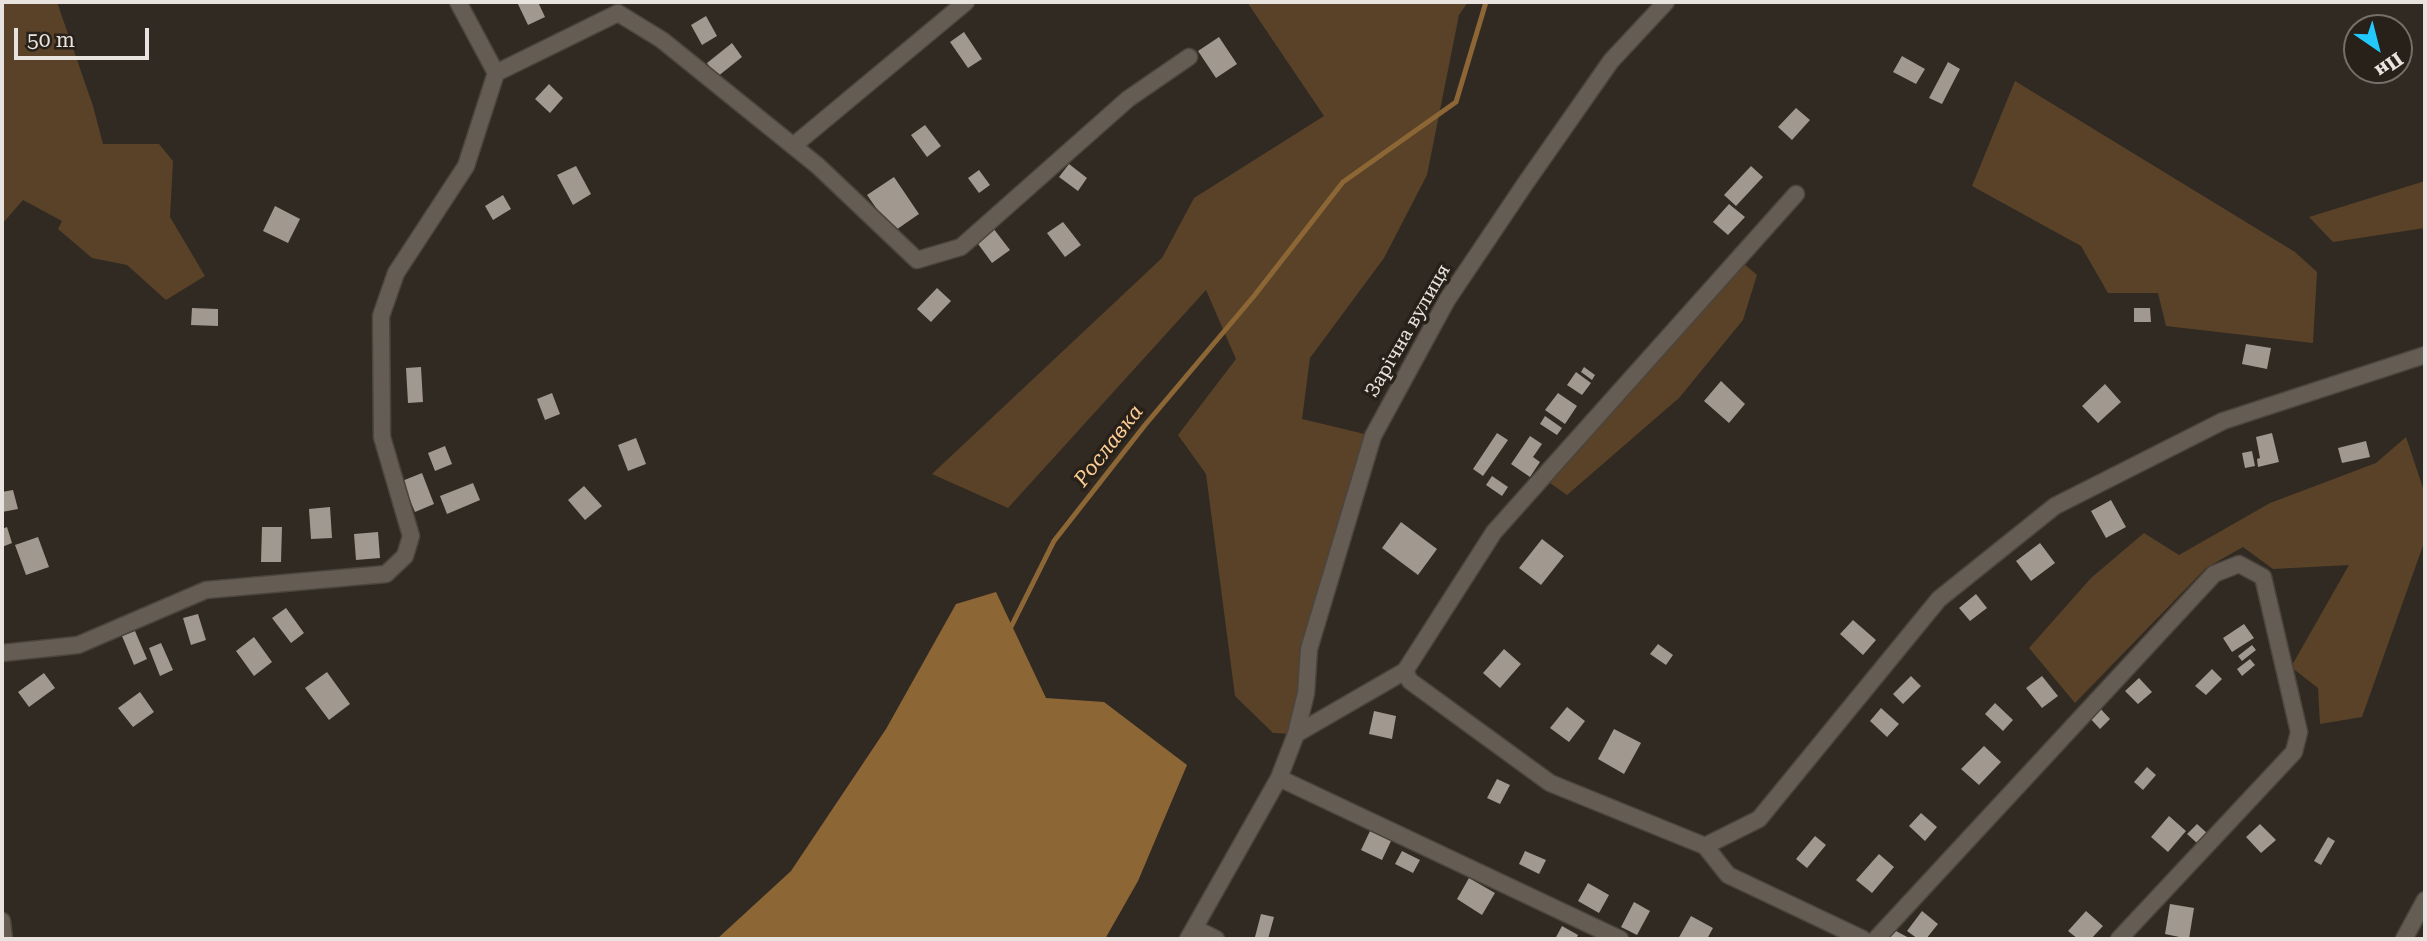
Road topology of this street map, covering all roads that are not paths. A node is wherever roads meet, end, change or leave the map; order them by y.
1 (458, 2) edge
2 (966, 2) edge
3 (1666, 2) edge
4 (1189, 57) dead end
5 (496, 73) junction
6 (793, 146) junction
7 (1796, 194) dead end
8 (2425, 355) edge
9 (2, 653) edge
10 (1405, 671) junction
11 (1296, 734) junction
12 (1279, 778) junction
13 (1705, 846) junction
14 (2425, 900) edge
15 (2, 921) edge
16 (1192, 934) edge
17 (4, 939) edge
18 (1216, 939) edge
19 (1620, 939) edge
20 (1863, 939) edge
21 (1876, 939) edge
22 (2119, 939) edge
23 (2404, 939) edge

1 - 5 street
2 - 6 street
3 - 11 street, Зарічна вулиця
4 - 6 street
5 - 6 street
5 - 9 street
7 - 10 street
8 - 13 street
10 - 11 street
10 - 13 street
11 - 12 street, Зарічна вулиця
12 - 16 street, Зарічна вулиця
12 - 19 street
13 - 20 street
14 - 23 street
15 - 17 street
16 - 18 street
21 - 22 street

